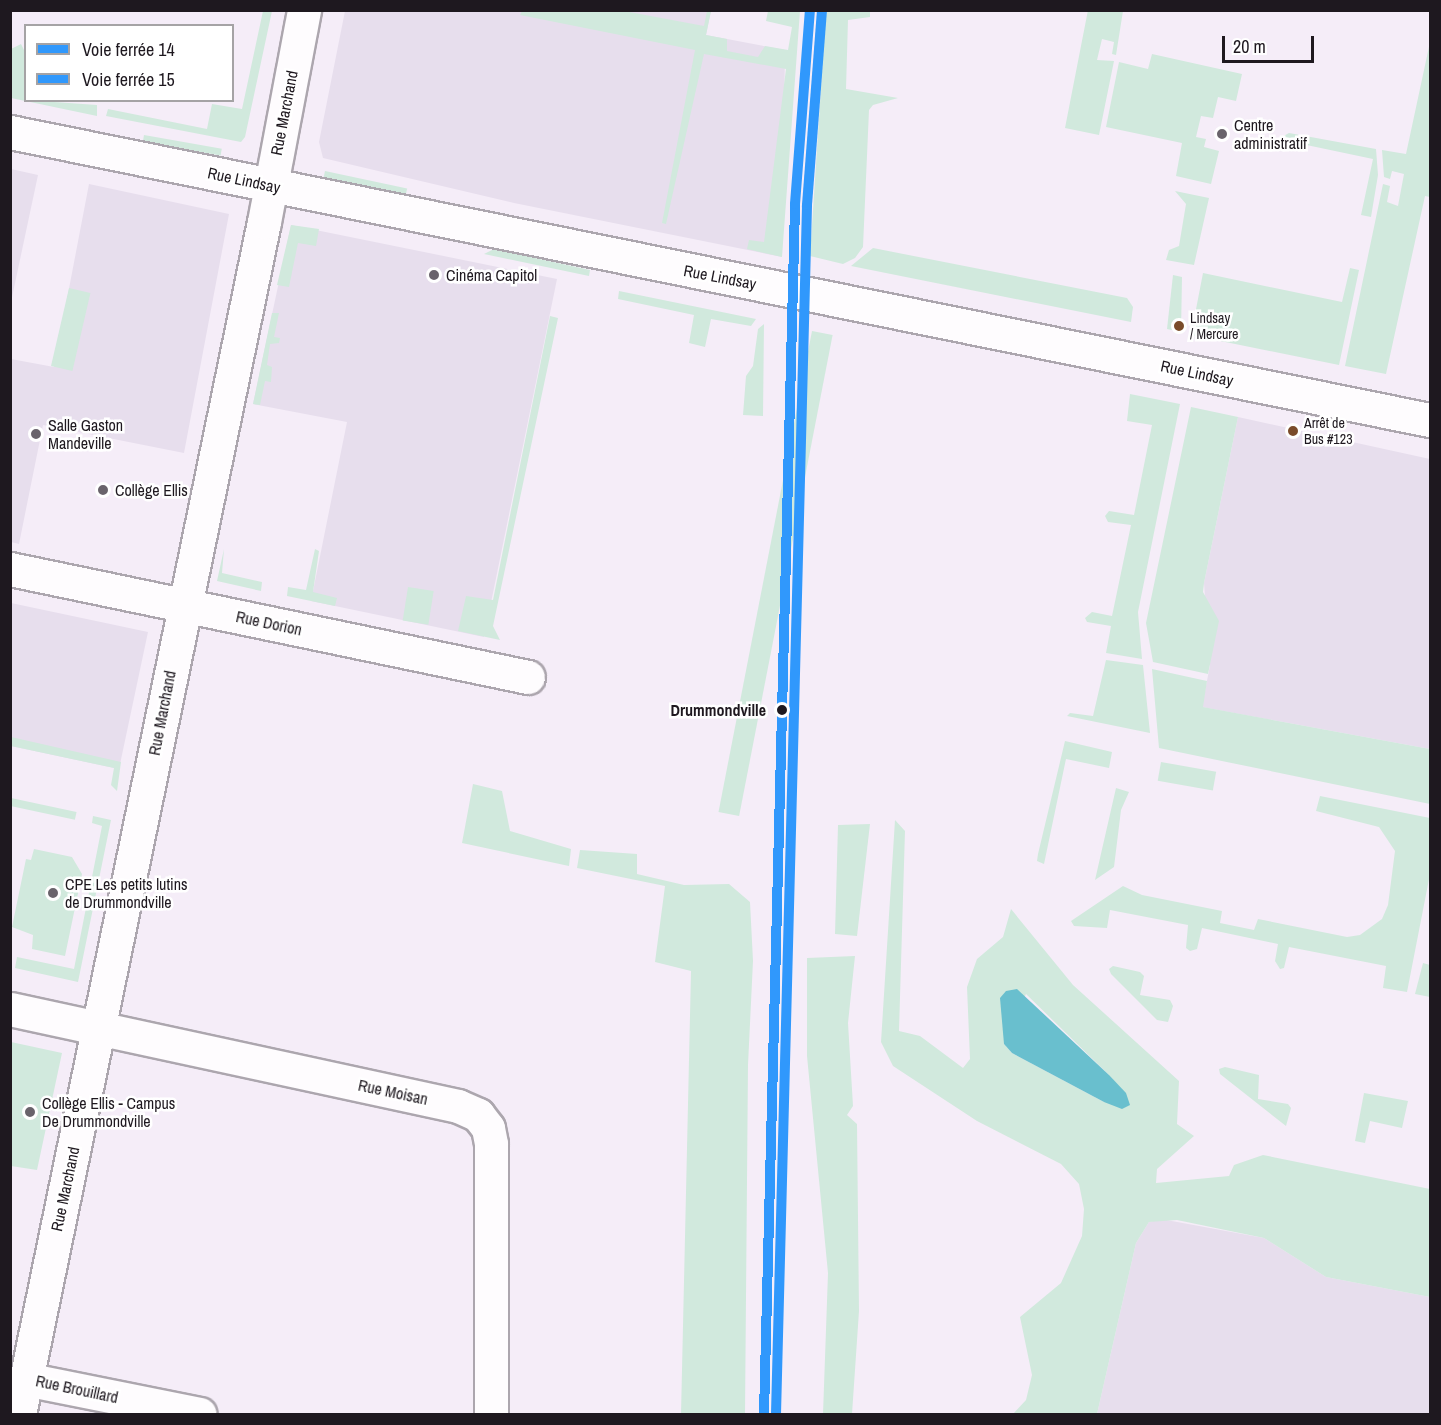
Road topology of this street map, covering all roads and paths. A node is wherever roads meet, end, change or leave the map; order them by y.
1 (304, 10) edge
2 (10, 132) edge
3 (271, 185) junction
4 (1431, 420) edge
5 (10, 569) edge
6 (184, 604) junction
7 (528, 677) dead end
8 (10, 1009) edge
9 (98, 1028) junction
10 (25, 1379) junction
11 (19, 1414) edge
12 (200, 1414) edge
13 (491, 1414) edge

1 - 3 street, Rue Marchand
2 - 3 street, Rue Lindsay
3 - 4 street, Rue Lindsay
3 - 6 street, Rue Marchand
5 - 6 street, Rue Dorion
6 - 7 street, Rue Dorion
6 - 9 street, Rue Marchand
8 - 9 street, Rue Moisan
9 - 10 street, Rue Marchand
9 - 13 street, Rue Moisan
10 - 11 street, Rue Marchand
10 - 12 street, Rue Brouillard

